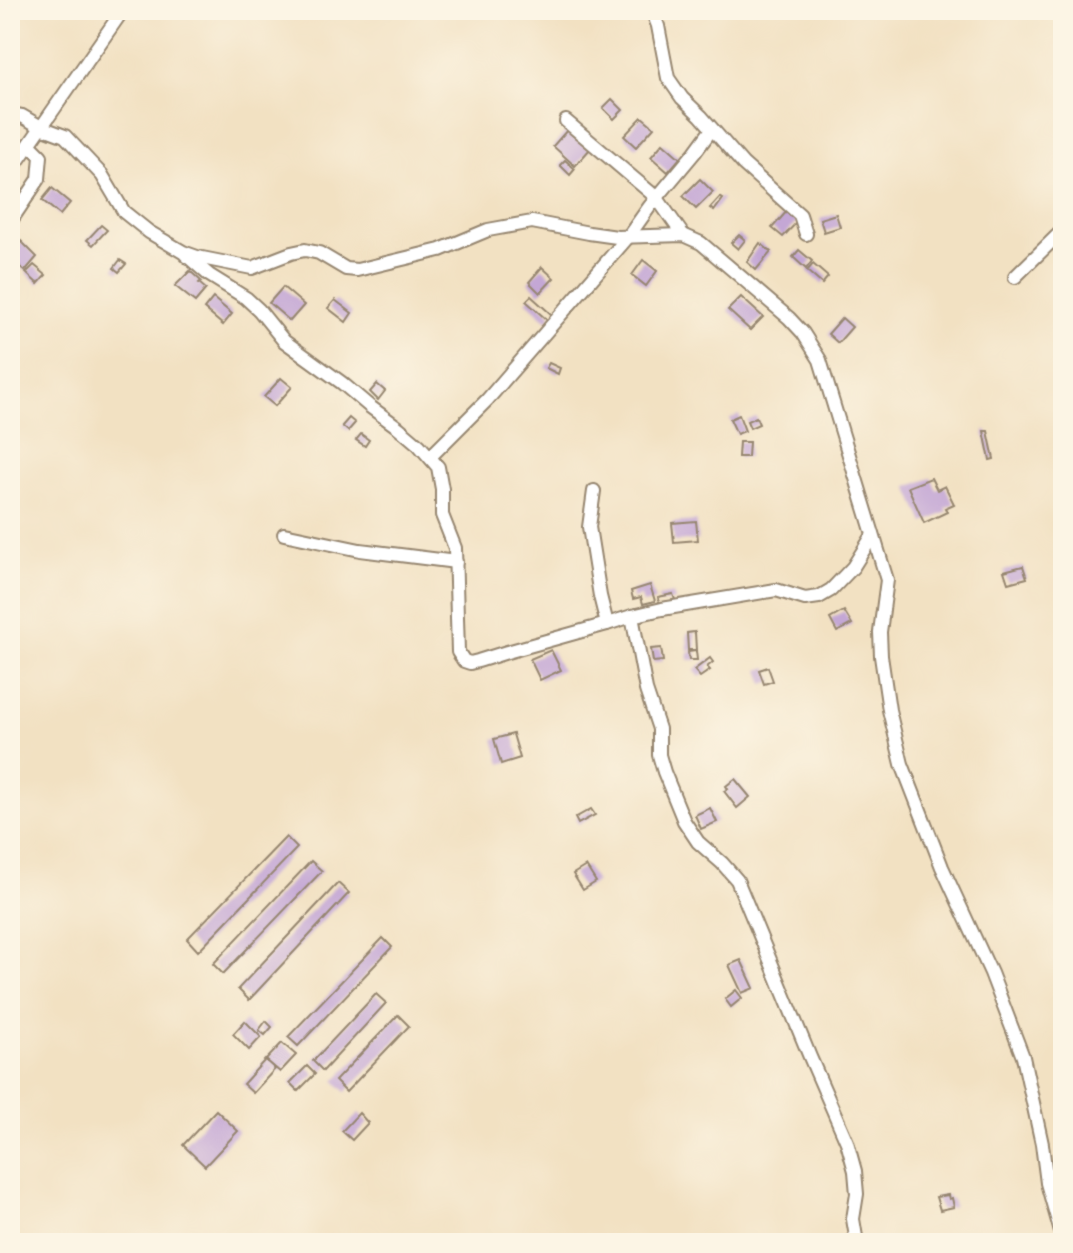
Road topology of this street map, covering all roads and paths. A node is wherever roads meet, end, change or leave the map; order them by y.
1 (123, 10) edge
2 (652, 10) edge
3 (10, 114) edge
4 (566, 121) dead end
5 (41, 127) junction
6 (712, 129) junction
7 (30, 145) junction
8 (11, 169) edge
9 (657, 198) junction
10 (10, 222) edge
11 (1063, 230) edge
12 (806, 234) dead end
13 (683, 235) junction
14 (628, 237) junction
15 (183, 252) junction
16 (1015, 277) dead end
17 (430, 457) junction
18 (594, 491) dead end
19 (284, 534) dead end
20 (873, 535) junction
21 (456, 562) junction
22 (632, 616) junction
23 (607, 624) junction
24 (1063, 1239) edge
25 (857, 1243) edge

1 - 5 street
2 - 6 street
3 - 5 street
4 - 9 street
5 - 7 street
5 - 15 street
6 - 9 street
6 - 12 street
7 - 8 street
7 - 10 street
9 - 13 street
9 - 14 street
11 - 16 street
13 - 14 street
13 - 20 street
14 - 15 street
14 - 17 street
15 - 17 street
17 - 21 street
18 - 23 street
19 - 21 street
20 - 22 street
20 - 24 street
21 - 23 street
22 - 23 street
22 - 25 street

